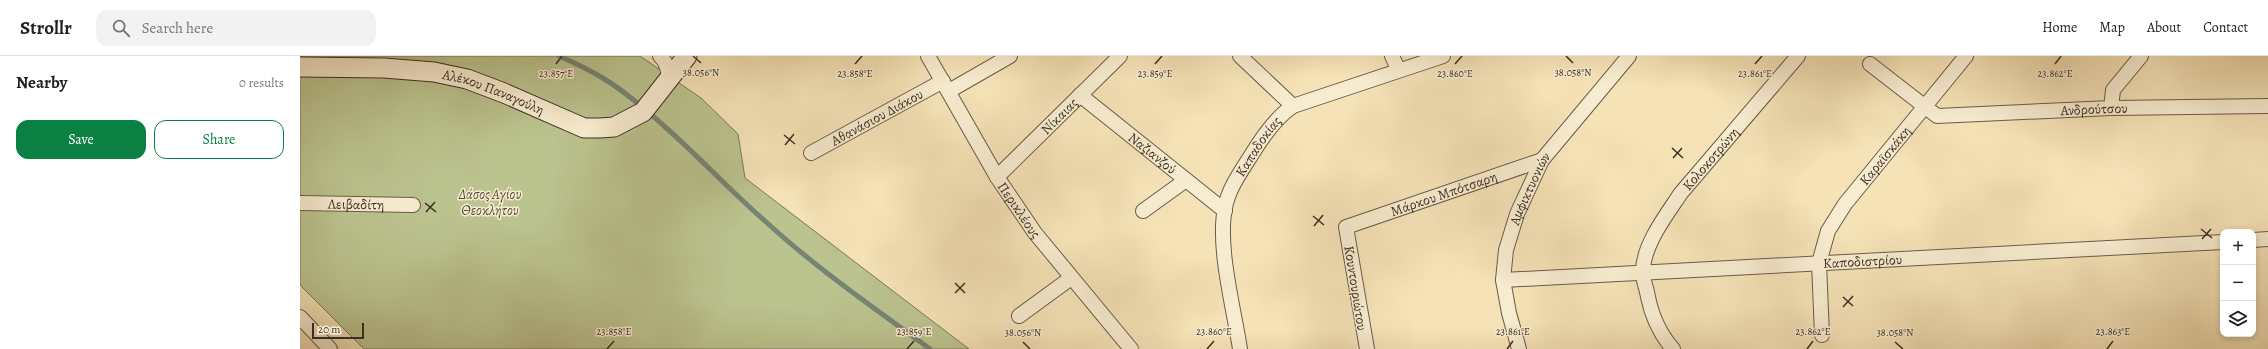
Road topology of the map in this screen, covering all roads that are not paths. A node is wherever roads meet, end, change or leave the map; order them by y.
1 (660, 56) edge
2 (687, 56) edge
3 (928, 56) edge
4 (1010, 56) edge
5 (1120, 56) edge
6 (1240, 56) edge
7 (1392, 56) edge
8 (1443, 56) edge
9 (1629, 56) edge
10 (1798, 56) edge
11 (1966, 56) edge
12 (2141, 56) edge
13 (1870, 64) dead end
14 (300, 68) edge
15 (1398, 70) junction
16 (670, 77) junction
17 (946, 86) junction
18 (1080, 96) junction
19 (1293, 106) junction
20 (2268, 106) edge
21 (1924, 107) junction
22 (2111, 108) junction
23 (811, 153) dead end
24 (1542, 160) junction
25 (997, 177) junction
26 (1186, 180) junction
27 (300, 203) edge
28 (413, 205) dead end
29 (1143, 211) dead end
30 (1225, 211) junction
31 (1346, 227) joint
32 (2268, 239) edge
33 (2256, 240) edge
34 (2220, 242) edge
35 (1819, 263) junction
36 (1643, 272) junction
37 (1071, 278) junction
38 (1503, 280) junction
39 (1019, 316) dead end
40 (300, 317) edge
41 (1822, 335) dead end
42 (330, 349) edge
43 (1131, 349) edge
44 (1240, 349) edge
45 (1367, 349) edge
46 (1519, 349) edge
47 (1673, 349) edge

1 - 16 street
2 - 16 main road
3 - 17 street, Περικλέους
4 - 17 street, Αθανάσιου Διάκου
5 - 18 street, Νίκαιας
6 - 19 street
7 - 15 street
8 - 15 street, Καπαδοκίας
9 - 24 street, Αμφικτυονιών
10 - 36 street, Κολοκοτρώνη
11 - 21 street, Καραϊσκάκη
12 - 22 street
13 - 21 street, Ανδρούτσου
14 - 16 main road, Αλέκου Παναγούλη
15 - 19 street, Καπαδοκίας
17 - 23 street, Αθανάσιου Διάκου
17 - 25 street, Περικλέους
18 - 25 street, Νίκαιας
18 - 26 street, Ναζιανζού
19 - 30 street, Καπαδοκίας
20 - 22 street, Ανδρούτσου
21 - 22 street, Ανδρούτσου
21 - 35 street, Καραϊσκάκη
24 - 31 street, Μάρκου Μπότσαρη
24 - 38 street, Αμφικτυονιών
25 - 37 street, Περικλέους
26 - 29 street
26 - 30 street, Ναζιανζού
27 - 28 street, Λειβαδίτη
30 - 44 street, Καπαδοκίας
31 - 45 street, Κουντουριώτου
32 - 33 street
34 - 35 street, Καποδιστρίου
35 - 36 street, Καποδιστρίου
35 - 41 street, Καραϊσκάκη
36 - 38 street, Καποδιστρίου
36 - 47 street
37 - 39 street
37 - 43 street, Περικλέους
38 - 46 street, Αμφικτυονιών
40 - 42 street

